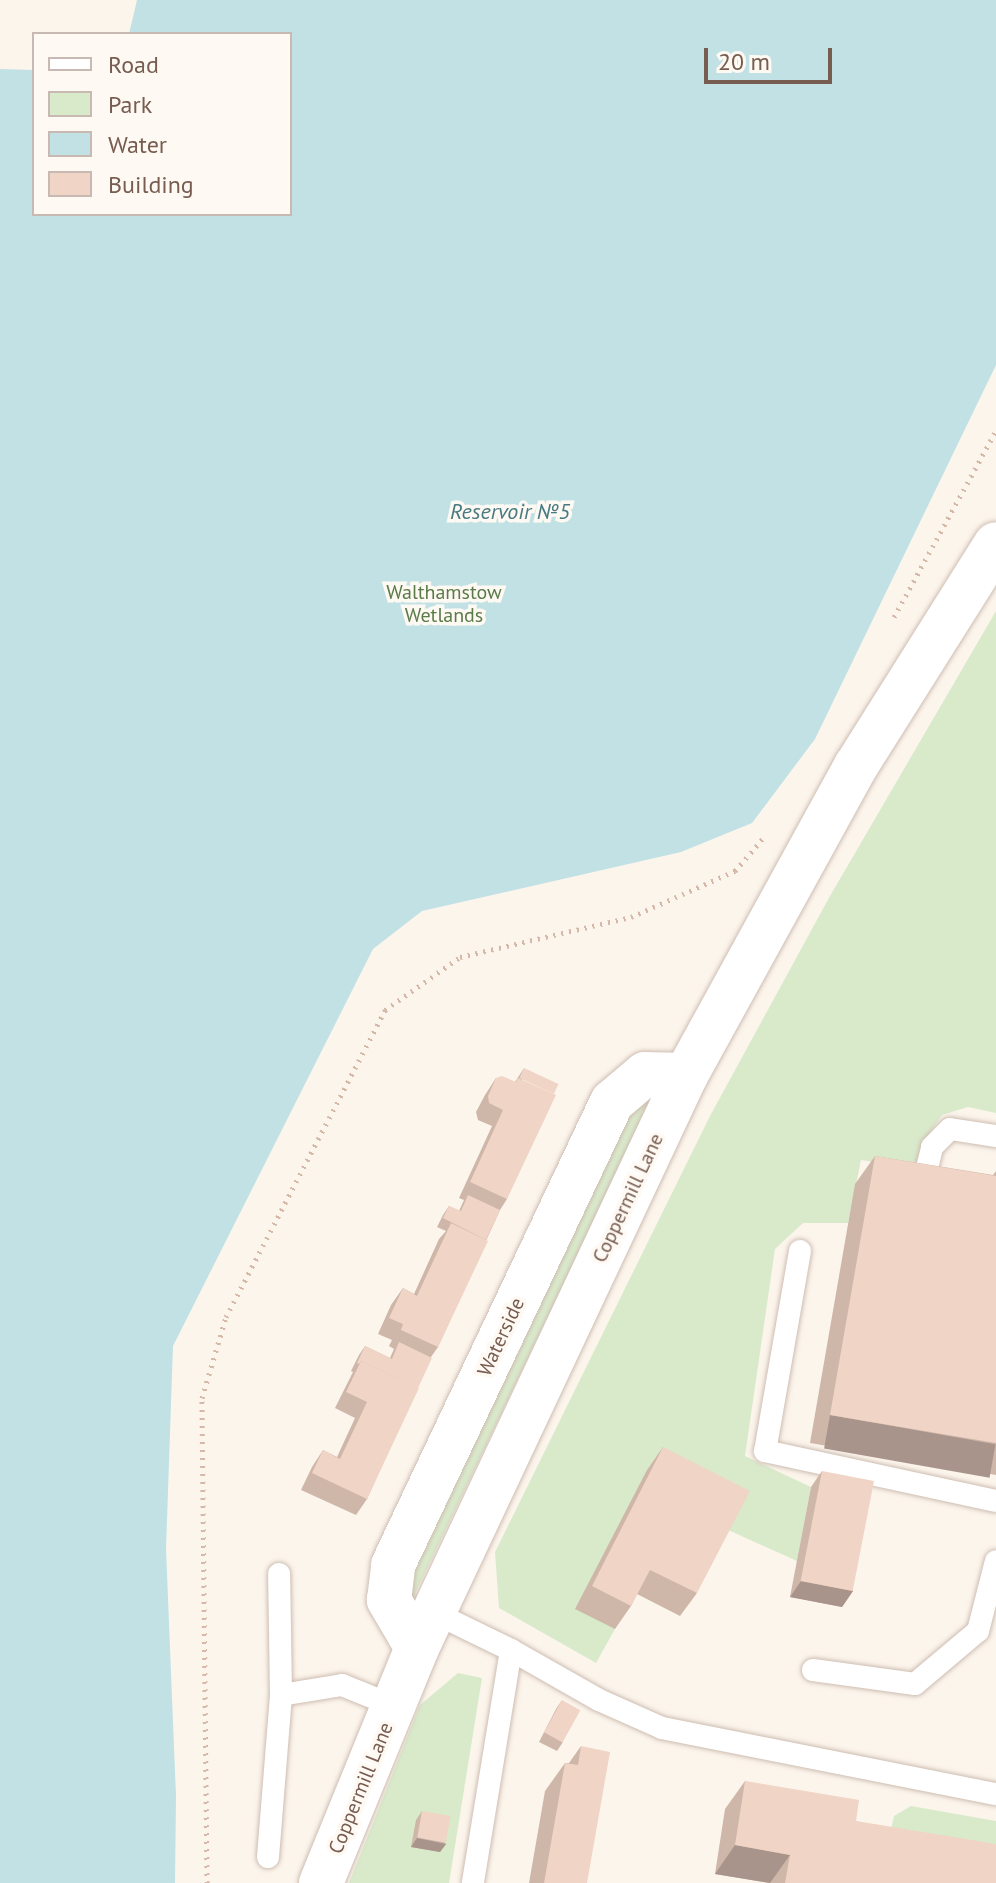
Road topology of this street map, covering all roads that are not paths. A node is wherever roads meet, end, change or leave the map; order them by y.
1 (996, 544) edge
2 (686, 1075) junction
3 (996, 1136) edge
4 (923, 1184) edge
5 (800, 1251) dead end
6 (996, 1501) edge
7 (996, 1561) edge
8 (279, 1574) dead end
9 (426, 1631) junction
10 (511, 1650) junction
11 (813, 1670) dead end
12 (281, 1695) junction
13 (394, 1706) junction
14 (996, 1794) edge
15 (268, 1857) dead end
16 (321, 1883) edge
17 (473, 1883) edge

1 - 2 street, Coppermill Lane
2 - 9 street, Coppermill Lane
2 - 9 street, Waterside
3 - 4 lane
5 - 6 lane
7 - 11 lane
8 - 12 lane
9 - 10 lane
9 - 13 street, Coppermill Lane
10 - 14 lane
10 - 17 lane
12 - 13 lane
12 - 15 lane
13 - 16 street, Coppermill Lane

